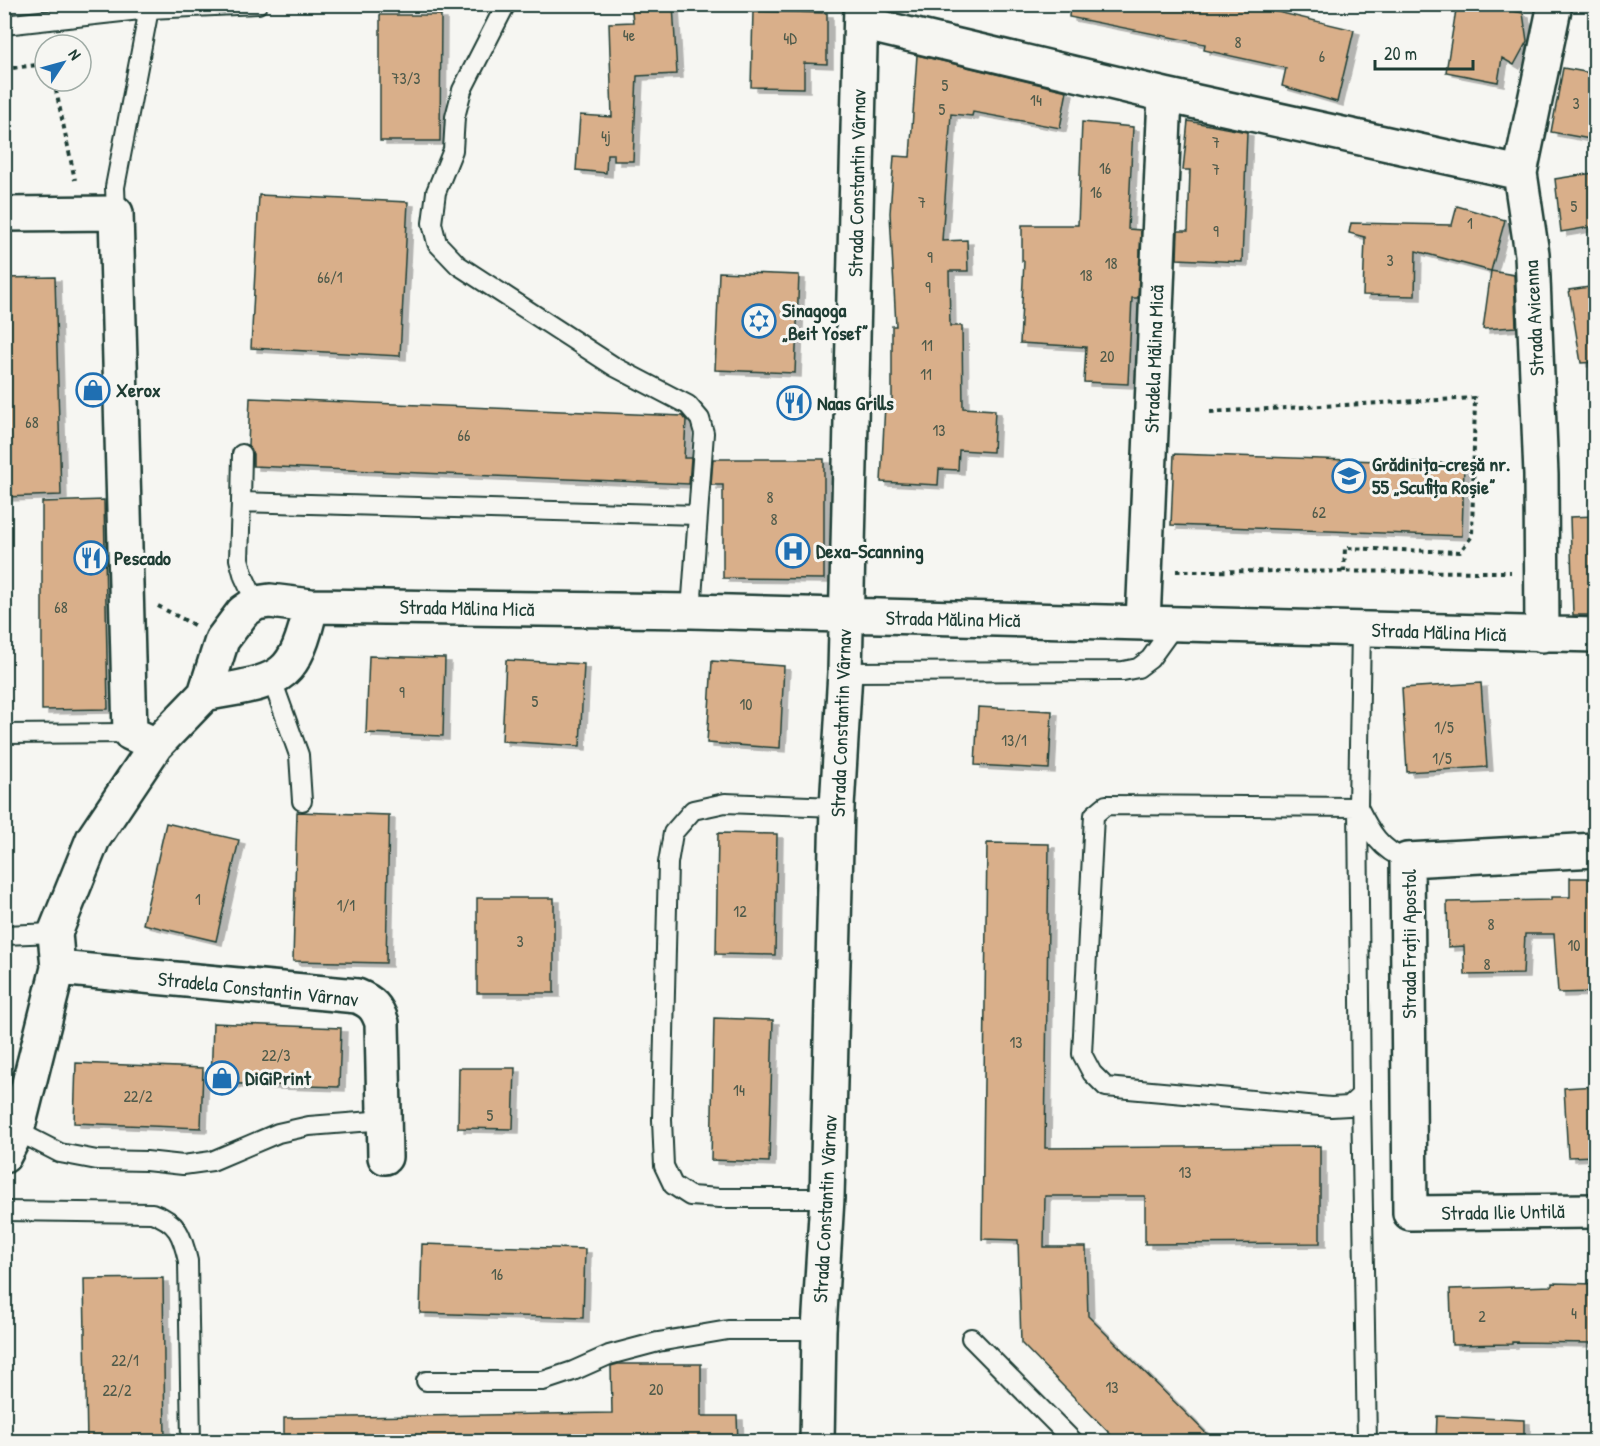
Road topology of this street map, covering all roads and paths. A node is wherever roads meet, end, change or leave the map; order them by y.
1 (258, 4) edge
2 (506, 4) edge
3 (1555, 4) edge
4 (149, 9) junction
5 (861, 14) edge
6 (4, 25) edge
7 (33, 65) edge
8 (4, 69) edge
9 (57, 93) edge
10 (1165, 94) junction
11 (1520, 173) junction
12 (82, 211) junction
13 (116, 213) junction
14 (4, 214) edge
15 (1209, 412) dead end
16 (242, 454) dead end
17 (241, 502) junction
18 (698, 515) junction
19 (1145, 571) junction
20 (1344, 572) junction
21 (1542, 572) junction
22 (125, 590) junction
23 (256, 603) junction
24 (311, 606) junction
25 (691, 611) junction
26 (846, 616) junction
27 (1143, 623) junction
28 (1176, 623) junction
29 (1361, 630) junction
30 (1542, 635) junction
31 (1596, 635) edge
32 (222, 640) junction
33 (845, 672) junction
34 (272, 680) junction
35 (205, 694) junction
36 (4, 734) edge
37 (142, 739) junction
38 (302, 801) dead end
39 (837, 807) junction
40 (1358, 807) junction
41 (1596, 850) edge
42 (1407, 860) junction
43 (56, 933) junction
44 (4, 935) edge
45 (58, 968) junction
46 (1361, 1095) junction
47 (385, 1120) junction
48 (11, 1143) edge
49 (385, 1157) dead end
50 (827, 1198) junction
51 (4, 1211) edge
52 (1596, 1211) edge
53 (1410, 1213) joint
54 (819, 1330) junction
55 (971, 1338) dead end
56 (426, 1381) dead end
57 (191, 1442) edge
58 (817, 1442) edge
59 (1074, 1442) edge
60 (1366, 1442) edge

1 - 4 lane
2 - 18 lane
3 - 11 street, Strada Avicenna
4 - 6 lane
4 - 13 lane
5 - 10 street
5 - 26 street, Strada Constantin Vârnav
7 - 8 path
9 - 12 path
10 - 11 street
10 - 19 street, Stradela Mălina Mică
11 - 21 street, Strada Avicenna
12 - 13 street
12 - 14 street
13 - 22 street
15 - 20 path
16 - 17 lane
17 - 18 lane
17 - 23 lane
18 - 25 lane
19 - 20 path
19 - 27 street, Stradela Mălina Mică
20 - 21 path
21 - 30 street, Strada Avicenna
22 - 32 path
22 - 37 street
23 - 24 street, Strada Mălina Mică
23 - 32 street
24 - 25 street, Strada Mălina Mică
24 - 34 street
25 - 26 street, Strada Mălina Mică
26 - 27 street, Strada Mălina Mică
26 - 33 street, Strada Constantin Vârnav
27 - 28 street, Strada Mălina Mică
28 - 29 street, Strada Mălina Mică
28 - 33 lane
29 - 30 street, Strada Mălina Mică
29 - 40 lane
30 - 31 street, Strada Mălina Mică
32 - 35 street
33 - 39 street, Strada Constantin Vârnav
34 - 35 street
34 - 38 lane
35 - 37 street
36 - 37 lane
37 - 43 street
39 - 50 street, Strada Constantin Vârnav
39 - 50 lane
40 - 42 lane
40 - 46 lane
40 - 46 lane
41 - 42 street, Strada Frații Apostol
42 - 53 street, Strada Frații Apostol
43 - 44 lane
43 - 45 street
45 - 47 street, Stradela Constantin Vârnav
45 - 48 street
46 - 60 lane
47 - 48 lane
47 - 49 street, Stradela Constantin Vârnav
50 - 54 street, Strada Constantin Vârnav
51 - 57 lane
52 - 53 street, Strada Ilie Untilă
54 - 56 lane
54 - 58 street, Strada Constantin Vârnav
55 - 59 lane

